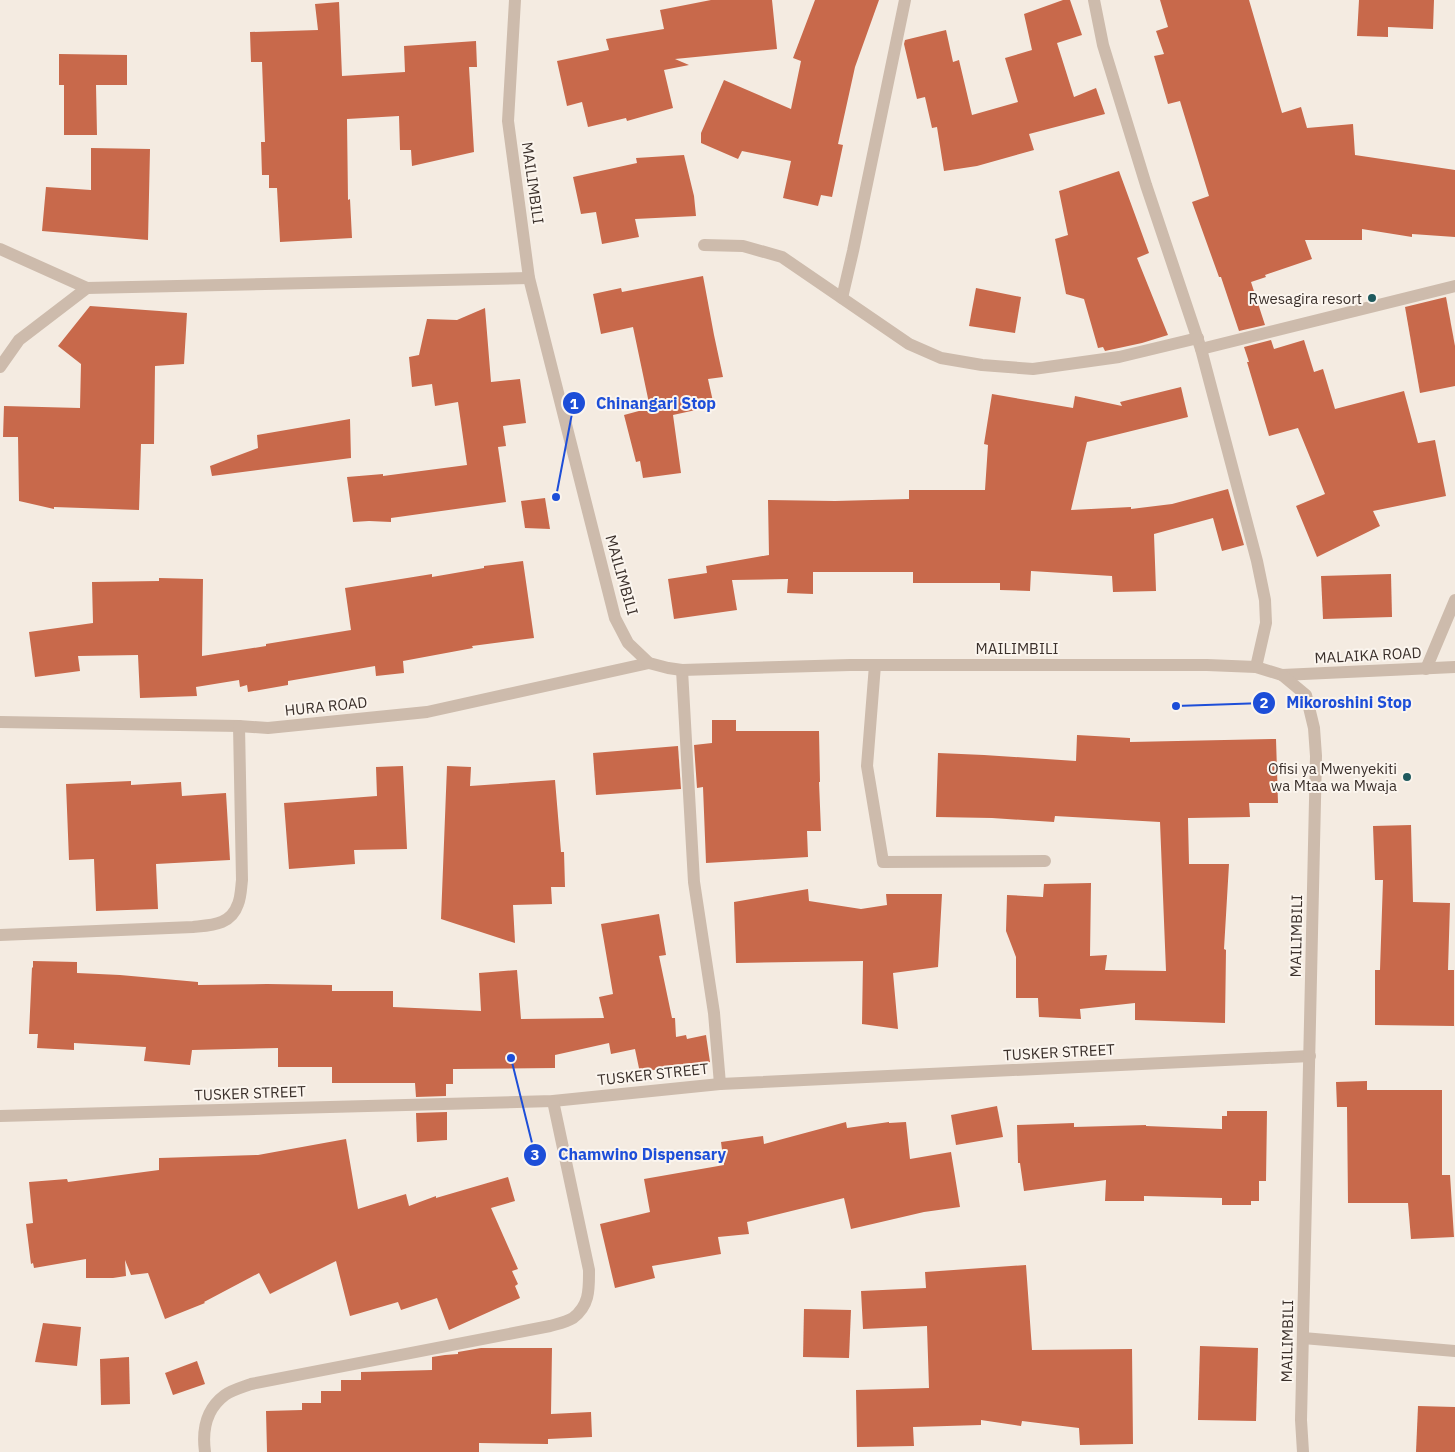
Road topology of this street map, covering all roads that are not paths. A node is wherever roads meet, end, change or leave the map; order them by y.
1 (515, 0) edge
2 (905, 0) edge
3 (1094, 0) edge
4 (704, 245) dead end
5 (0, 250) edge
6 (530, 278) junction
7 (1455, 286) edge
8 (87, 288) junction
9 (842, 298) junction
10 (1200, 343) junction
11 (0, 367) edge
12 (1455, 600) edge
13 (649, 663) junction
14 (875, 665) junction
15 (1256, 667) junction
16 (1455, 667) edge
17 (1426, 669) junction
18 (682, 670) junction
19 (1282, 675) junction
20 (0, 722) edge
21 (239, 726) junction
22 (1045, 861) dead end
23 (0, 935) edge
24 (1310, 1056) junction
25 (720, 1084) junction
26 (553, 1101) junction
27 (0, 1116) edge
28 (1303, 1338) junction
29 (1455, 1351) edge
30 (205, 1452) edge
31 (1303, 1452) edge

1 - 6 street, MAILIMBILI
2 - 9 street
3 - 10 street
4 - 9 street
5 - 8 street
6 - 8 street
6 - 13 street, MAILIMBILI
7 - 10 street
8 - 11 street
9 - 10 street
10 - 15 street
12 - 17 street
13 - 18 street, MAILIMBILI
13 - 21 street, HURA ROAD
14 - 15 street, MAILIMBILI
14 - 18 street, MAILIMBILI
14 - 22 street
15 - 19 street, MAILIMBILI
16 - 17 street, MALAIKA ROAD
17 - 19 street, MALAIKA ROAD
18 - 25 street
19 - 24 street, MAILIMBILI
20 - 21 street, HURA ROAD
21 - 23 street
24 - 25 street, TUSKER STREET
24 - 28 street, MAILIMBILI
25 - 26 street, TUSKER STREET
26 - 27 street, TUSKER STREET
26 - 30 street
28 - 29 street
28 - 31 street, MAILIMBILI

